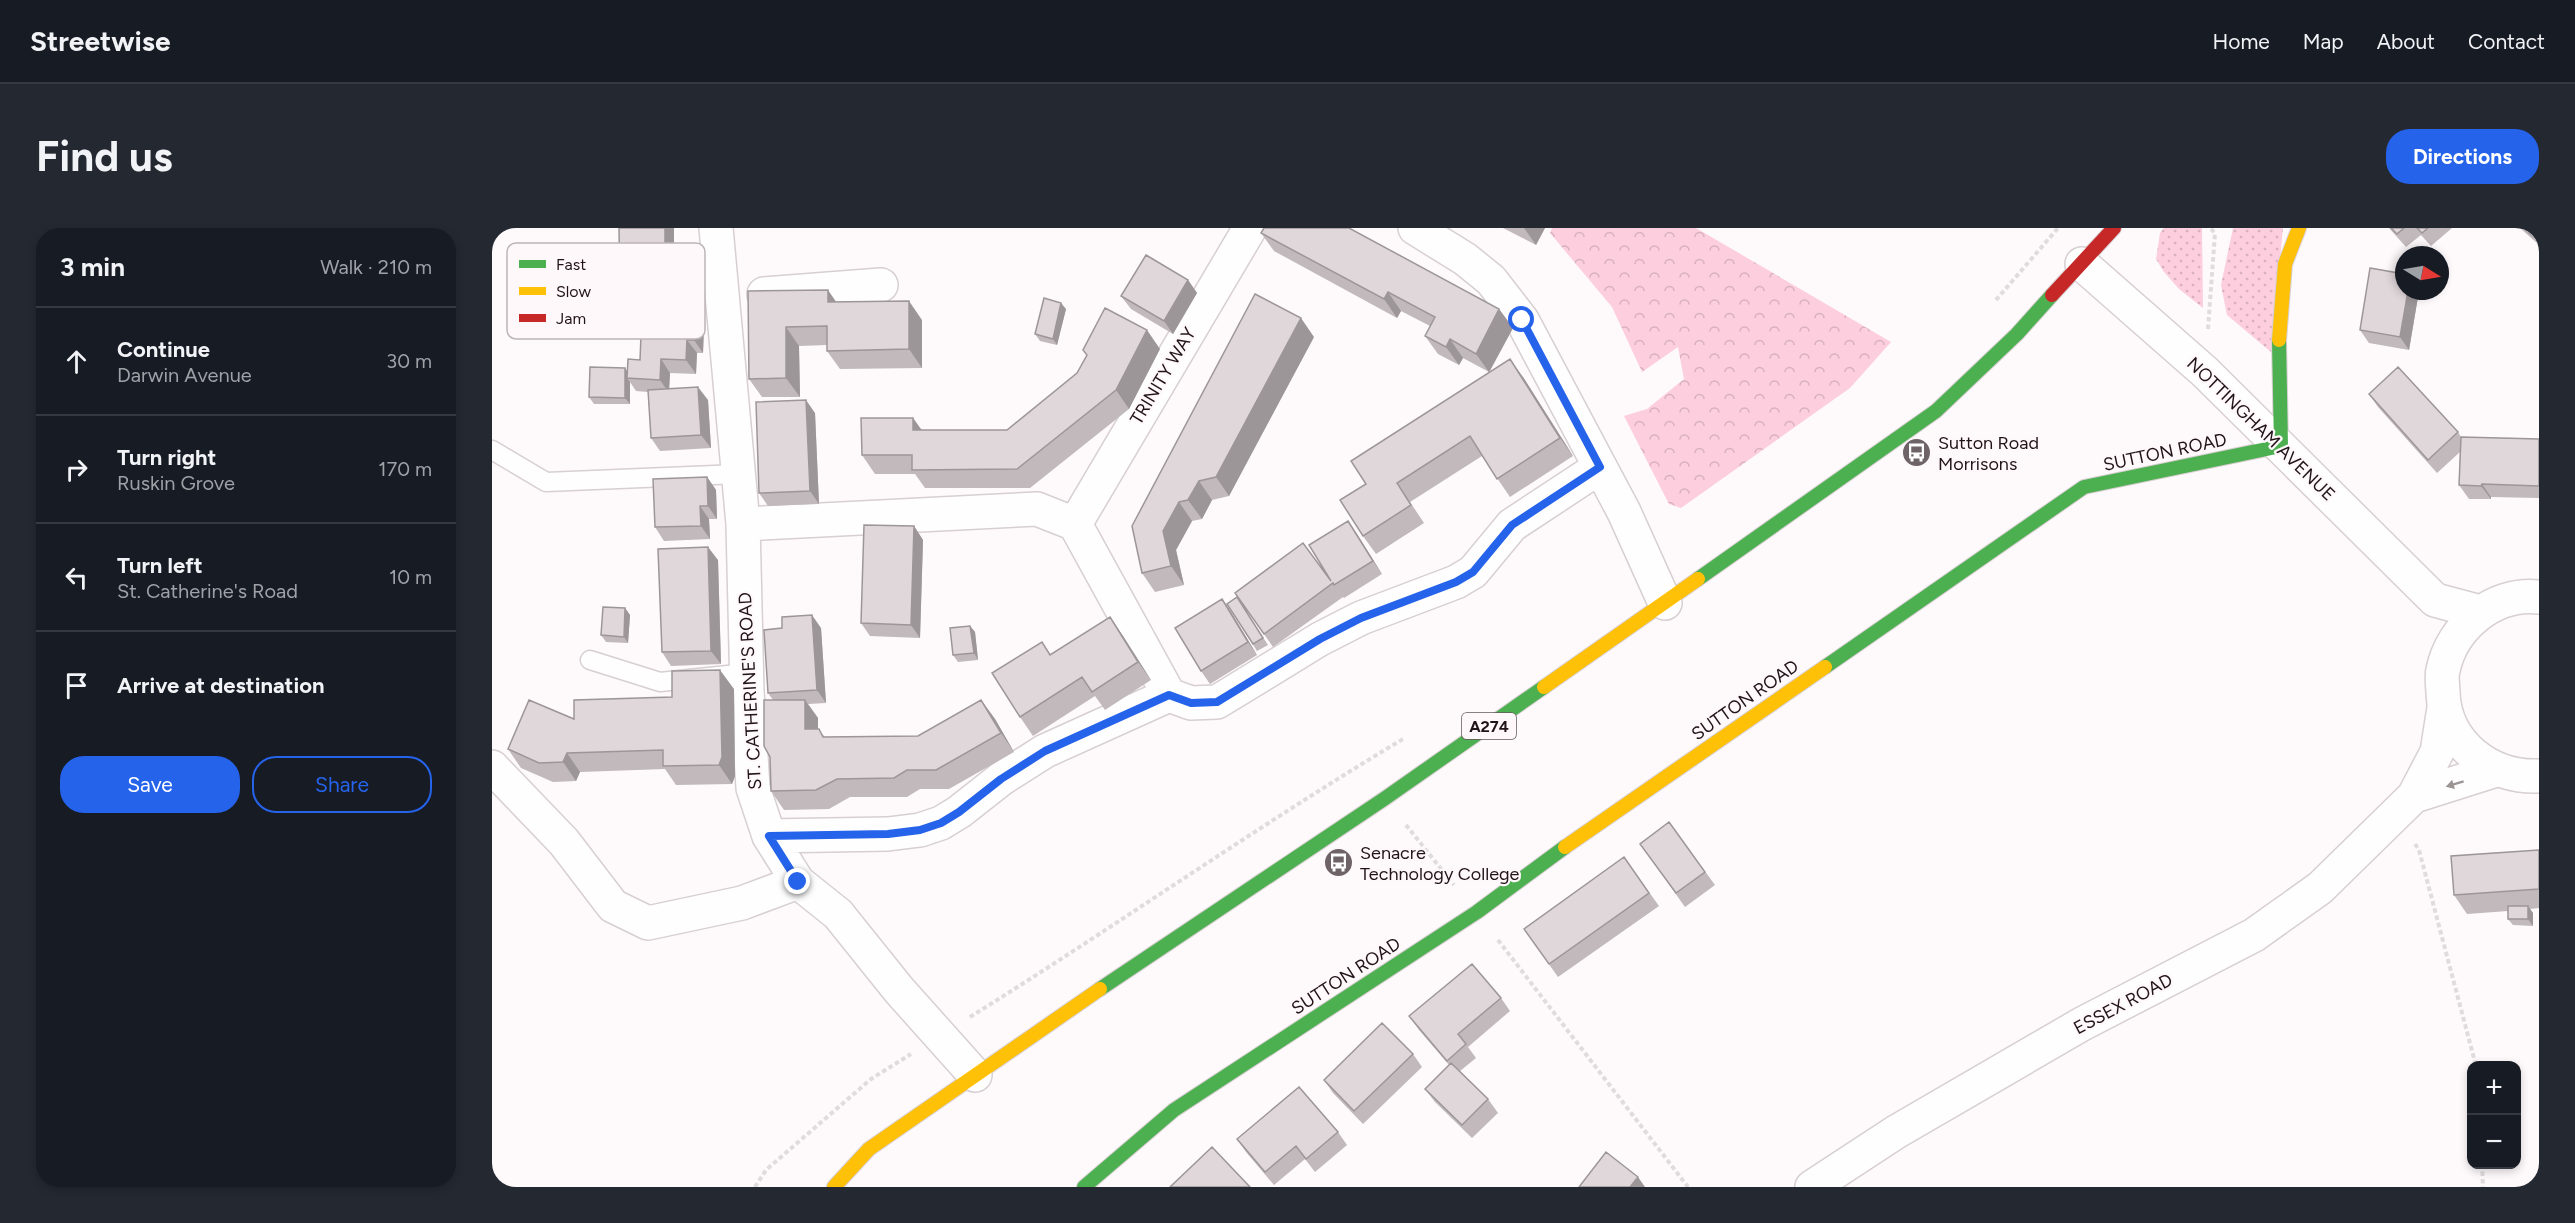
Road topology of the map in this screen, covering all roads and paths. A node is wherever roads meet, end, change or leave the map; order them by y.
1 (716, 228) edge
2 (1250, 228) edge
3 (1415, 228) edge
4 (2058, 228) edge
5 (2114, 228) edge
6 (2210, 228) edge
7 (2299, 228) edge
8 (2082, 264) junction
9 (882, 285) dead end
10 (724, 297) junction
11 (1989, 308) dead end
12 (2205, 372) junction
13 (2281, 446) junction
14 (492, 450) edge
15 (1600, 467) junction
16 (739, 474) junction
17 (1075, 524) junction
18 (743, 525) junction
19 (2539, 597) edge
20 (2435, 600) junction
21 (1665, 603) junction
22 (2480, 612) junction
23 (590, 660) dead end
24 (2442, 672) junction
25 (747, 673) junction
26 (1169, 695) junction
27 (2444, 708) junction
28 (1407, 737) dead end
29 (492, 767) edge
30 (2496, 770) junction
31 (2539, 776) edge
32 (1384, 799) junction
33 (2405, 805) junction
34 (769, 836) junction
35 (798, 882) junction
36 (1477, 912) junction
37 (940, 1036) junction
38 (2475, 1061) edge
39 (975, 1075) junction
40 (2482, 1169) edge
41 (755, 1187) edge
42 (834, 1187) edge
43 (1084, 1187) edge
44 (1688, 1187) edge
45 (1812, 1187) edge
46 (2483, 1187) edge

1 - 10 street, ST. CATHERINE'S ROAD
2 - 17 street, TRINITY WAY
3 - 15 street
4 - 11 path
5 - 8 street, A274
6 - 12 path
7 - 13 street
8 - 12 street, NOTTINGHAM AVENUE
8 - 21 street, A274
9 - 10 street
10 - 16 street, ST. CATHERINE'S ROAD
12 - 13 street, NOTTINGHAM AVENUE
13 - 20 street, NOTTINGHAM AVENUE
13 - 36 street, SUTTON ROAD
14 - 16 lane
15 - 21 street
15 - 26 street
16 - 18 street, ST. CATHERINE'S ROAD
17 - 18 street
17 - 26 street
18 - 25 street, ST. CATHERINE'S ROAD
19 - 22 street
20 - 22 street
20 - 24 street
21 - 32 street, A274
22 - 24 street
23 - 25 lane
24 - 27 street
25 - 34 street, ST. CATHERINE'S ROAD
26 - 34 street
27 - 30 street
27 - 33 street, ESSEX ROAD
28 - 37 path
29 - 35 street
30 - 31 street
30 -> 33 street, ESSEX ROAD
32 - 36 path
32 - 39 street, A274
33 - 38 path
33 - 45 street, ESSEX ROAD
34 - 35 street, ST. CATHERINE'S ROAD
35 - 37 street, ST. CATHERINE'S ROAD
36 - 43 street, SUTTON ROAD
36 - 44 path
37 - 39 street, ST. CATHERINE'S ROAD
37 - 41 path
39 - 42 street, A274
40 - 46 path

